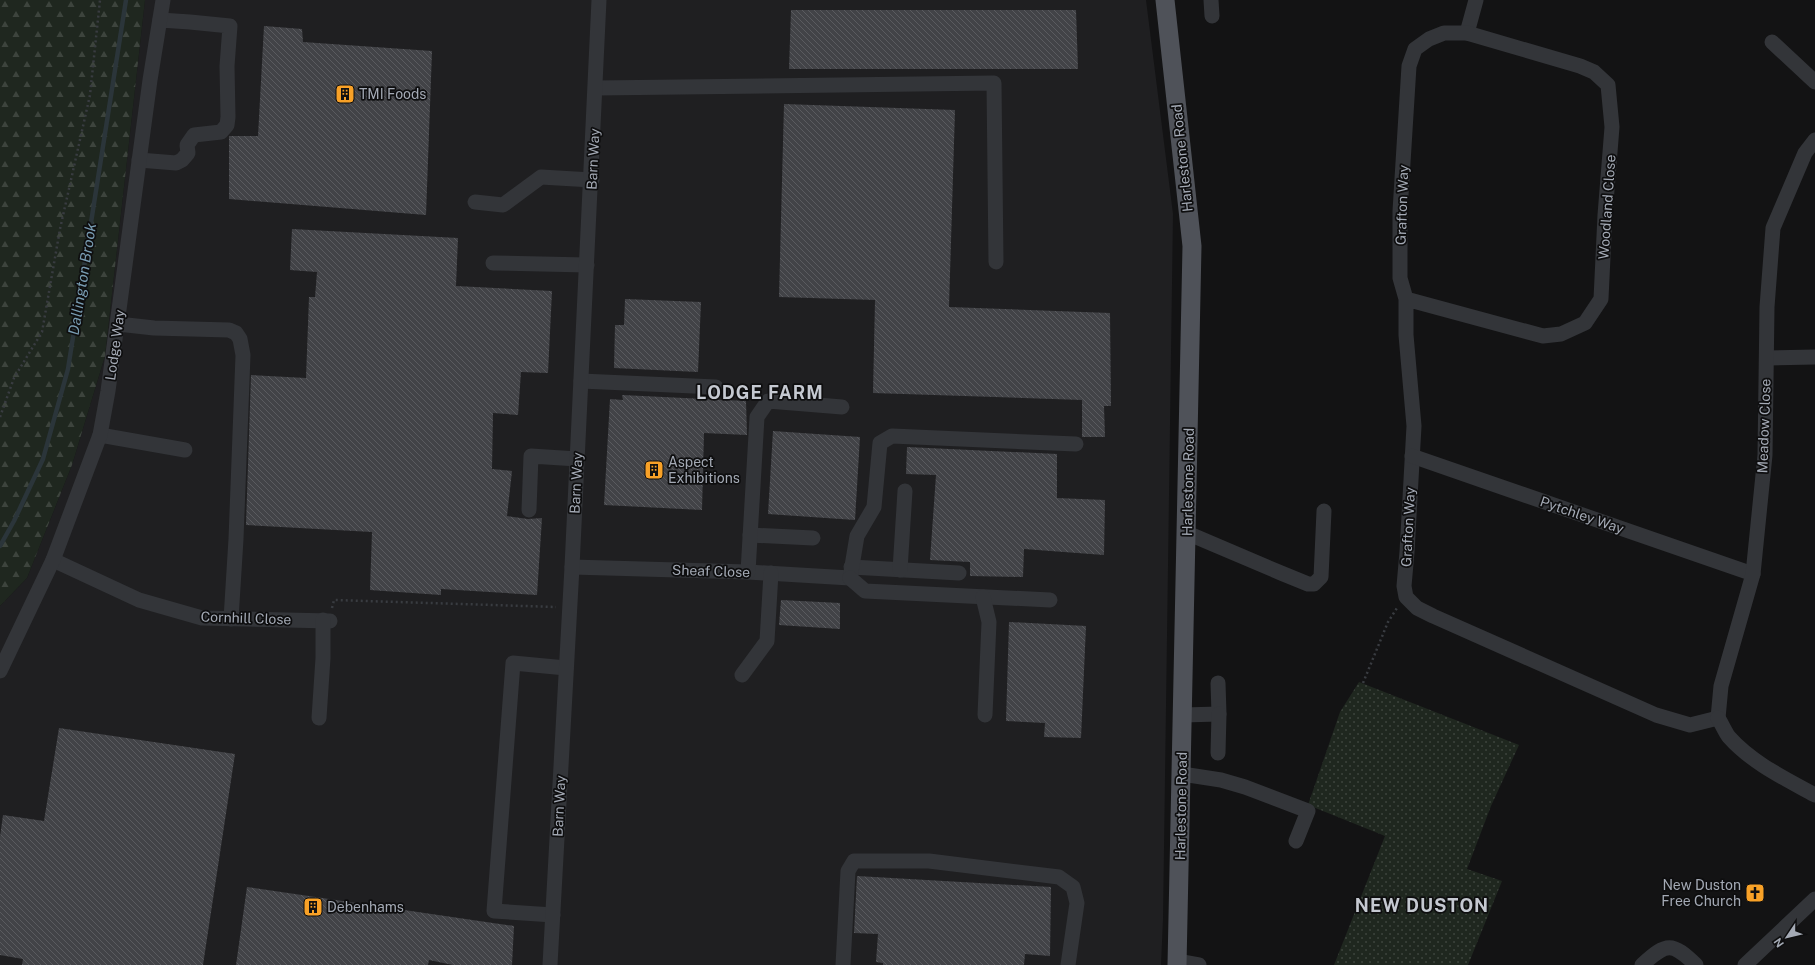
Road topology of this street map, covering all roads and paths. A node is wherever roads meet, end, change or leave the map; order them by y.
1 (100, 0) edge
2 (163, 0) edge
3 (599, 0) edge
4 (1164, 0) edge
5 (1211, 0) edge
6 (1476, 0) edge
7 (1212, 16) dead end
8 (160, 20) junction
9 (1467, 33) junction
10 (1772, 42) dead end
11 (1815, 82) edge
12 (596, 88) junction
13 (1815, 140) edge
14 (139, 160) junction
15 (592, 180) junction
16 (475, 202) dead end
17 (996, 262) dead end
18 (493, 263) dead end
19 (587, 265) junction
20 (1406, 299) junction
21 (118, 324) junction
22 (1815, 357) edge
23 (1766, 358) junction
24 (581, 381) junction
25 (716, 387) dead end
26 (842, 407) dead end
27 (0, 417) edge
28 (100, 436) junction
29 (1076, 444) dead end
30 (185, 450) dead end
31 (1412, 456) junction
32 (577, 459) junction
33 (905, 491) dead end
34 (530, 510) dead end
35 (1324, 511) dead end
36 (1187, 533) junction
37 (750, 535) junction
38 (813, 538) dead end
39 (53, 560) junction
40 (572, 567) junction
41 (900, 570) junction
42 (748, 572) junction
43 (771, 573) junction
44 (851, 573) junction
45 (959, 573) dead end
46 (1753, 574) junction
47 (983, 597) junction
48 (1406, 597) junction
49 (1050, 600) dead end
50 (570, 608) junction
51 (231, 619) junction
52 (326, 620) junction
53 (566, 668) junction
54 (0, 671) edge
55 (742, 675) dead end
56 (1218, 683) dead end
57 (1363, 683) dead end
58 (1219, 714) junction
59 (985, 715) dead end
60 (1183, 715) junction
61 (319, 718) dead end
62 (1718, 718) junction
63 (1218, 753) dead end
64 (1182, 774) junction
65 (1815, 795) edge
66 (1296, 841) dead end
67 (1815, 899) edge
68 (553, 916) junction
69 (1177, 963) edge
70 (550, 965) edge
71 (843, 965) edge
72 (1068, 965) edge
73 (1198, 965) edge
74 (1642, 965) edge
75 (1696, 965) edge
76 (1745, 965) edge

1 - 27 path
2 - 8 street, Lodge Way
3 - 12 street, Barn Way
4 - 36 main road, Harlestone Road
5 - 7 street
6 - 9 street
8 - 14 street, Lodge Way
8 - 14 street
9 - 20 street, Grafton Way
9 - 20 street, Woodland Close
10 - 11 street
12 - 15 street, Barn Way
12 - 17 street
13 - 23 street, Meadow Close
14 - 21 street, Lodge Way
15 - 16 street
15 - 19 street, Barn Way
18 - 19 street
19 - 24 street, Barn Way
20 - 31 street, Grafton Way
21 - 28 street, Lodge Way
21 - 51 street
22 - 23 street
23 - 46 street, Meadow Close
24 - 25 street
24 - 32 street, Barn Way
26 - 37 street
28 - 30 street
28 - 39 street, Lodge Way
29 - 44 street
31 - 46 street, Pytchley Way
31 - 48 street, Grafton Way
32 - 34 street
32 - 40 street, Barn Way
33 - 41 street
35 - 36 street
36 - 60 main road, Harlestone Road
37 - 38 street
37 - 42 street
39 - 51 street, Cornhill Close
39 - 54 street, Lodge Way
40 - 42 street, Sheaf Close
40 - 50 street, Barn Way
41 - 44 street, Sheaf Close
41 - 45 street, Sheaf Close
42 - 43 street, Sheaf Close
43 - 44 street, Sheaf Close
43 - 55 street
44 - 47 street
46 - 62 street, Meadow Close
47 - 49 street
47 - 59 street
48 - 57 path
48 - 62 street
50 - 52 path
50 - 53 street, Barn Way
51 - 52 street, Cornhill Close
52 - 61 street
53 - 68 street, Barn Way
53 - 68 street
56 - 58 street
58 - 60 street
58 - 63 street
60 - 64 main road, Harlestone Road
62 - 65 street
64 - 66 street
64 - 69 main road, Harlestone Road
67 - 76 street
68 - 70 street, Barn Way
69 - 73 street
71 - 72 street
74 - 75 street

